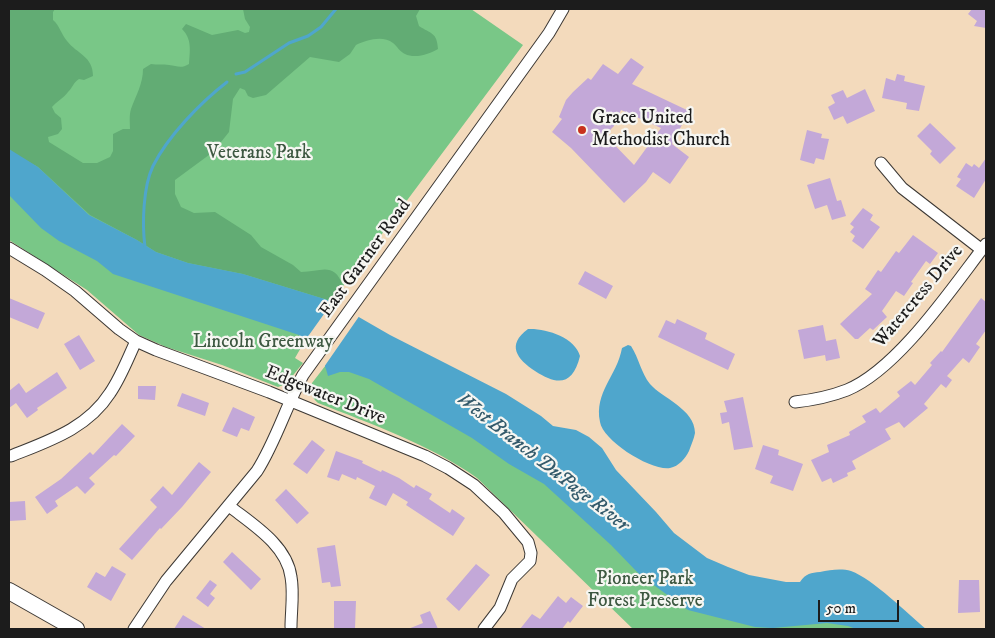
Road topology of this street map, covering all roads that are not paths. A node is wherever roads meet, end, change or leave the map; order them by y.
1 (563, 9) edge
2 (881, 163) dead end
3 (984, 247) edge
4 (9, 248) edge
5 (136, 341) junction
6 (290, 401) junction
7 (794, 402) dead end
8 (11, 456) dead end
9 (229, 506) junction
10 (9, 591) edge
11 (291, 627) dead end
12 (76, 629) edge
13 (134, 629) edge
14 (484, 629) edge

1 - 6 street, East Gartner Road
2 - 3 street
3 - 7 street, Watercress Drive
4 - 5 street, Edgewater Drive
5 - 6 street, Edgewater Drive
5 - 8 street
6 - 9 street, East Gartner Road
6 - 14 street, Edgewater Drive
9 - 11 street
9 - 13 street, East Gartner Road
10 - 12 main road

